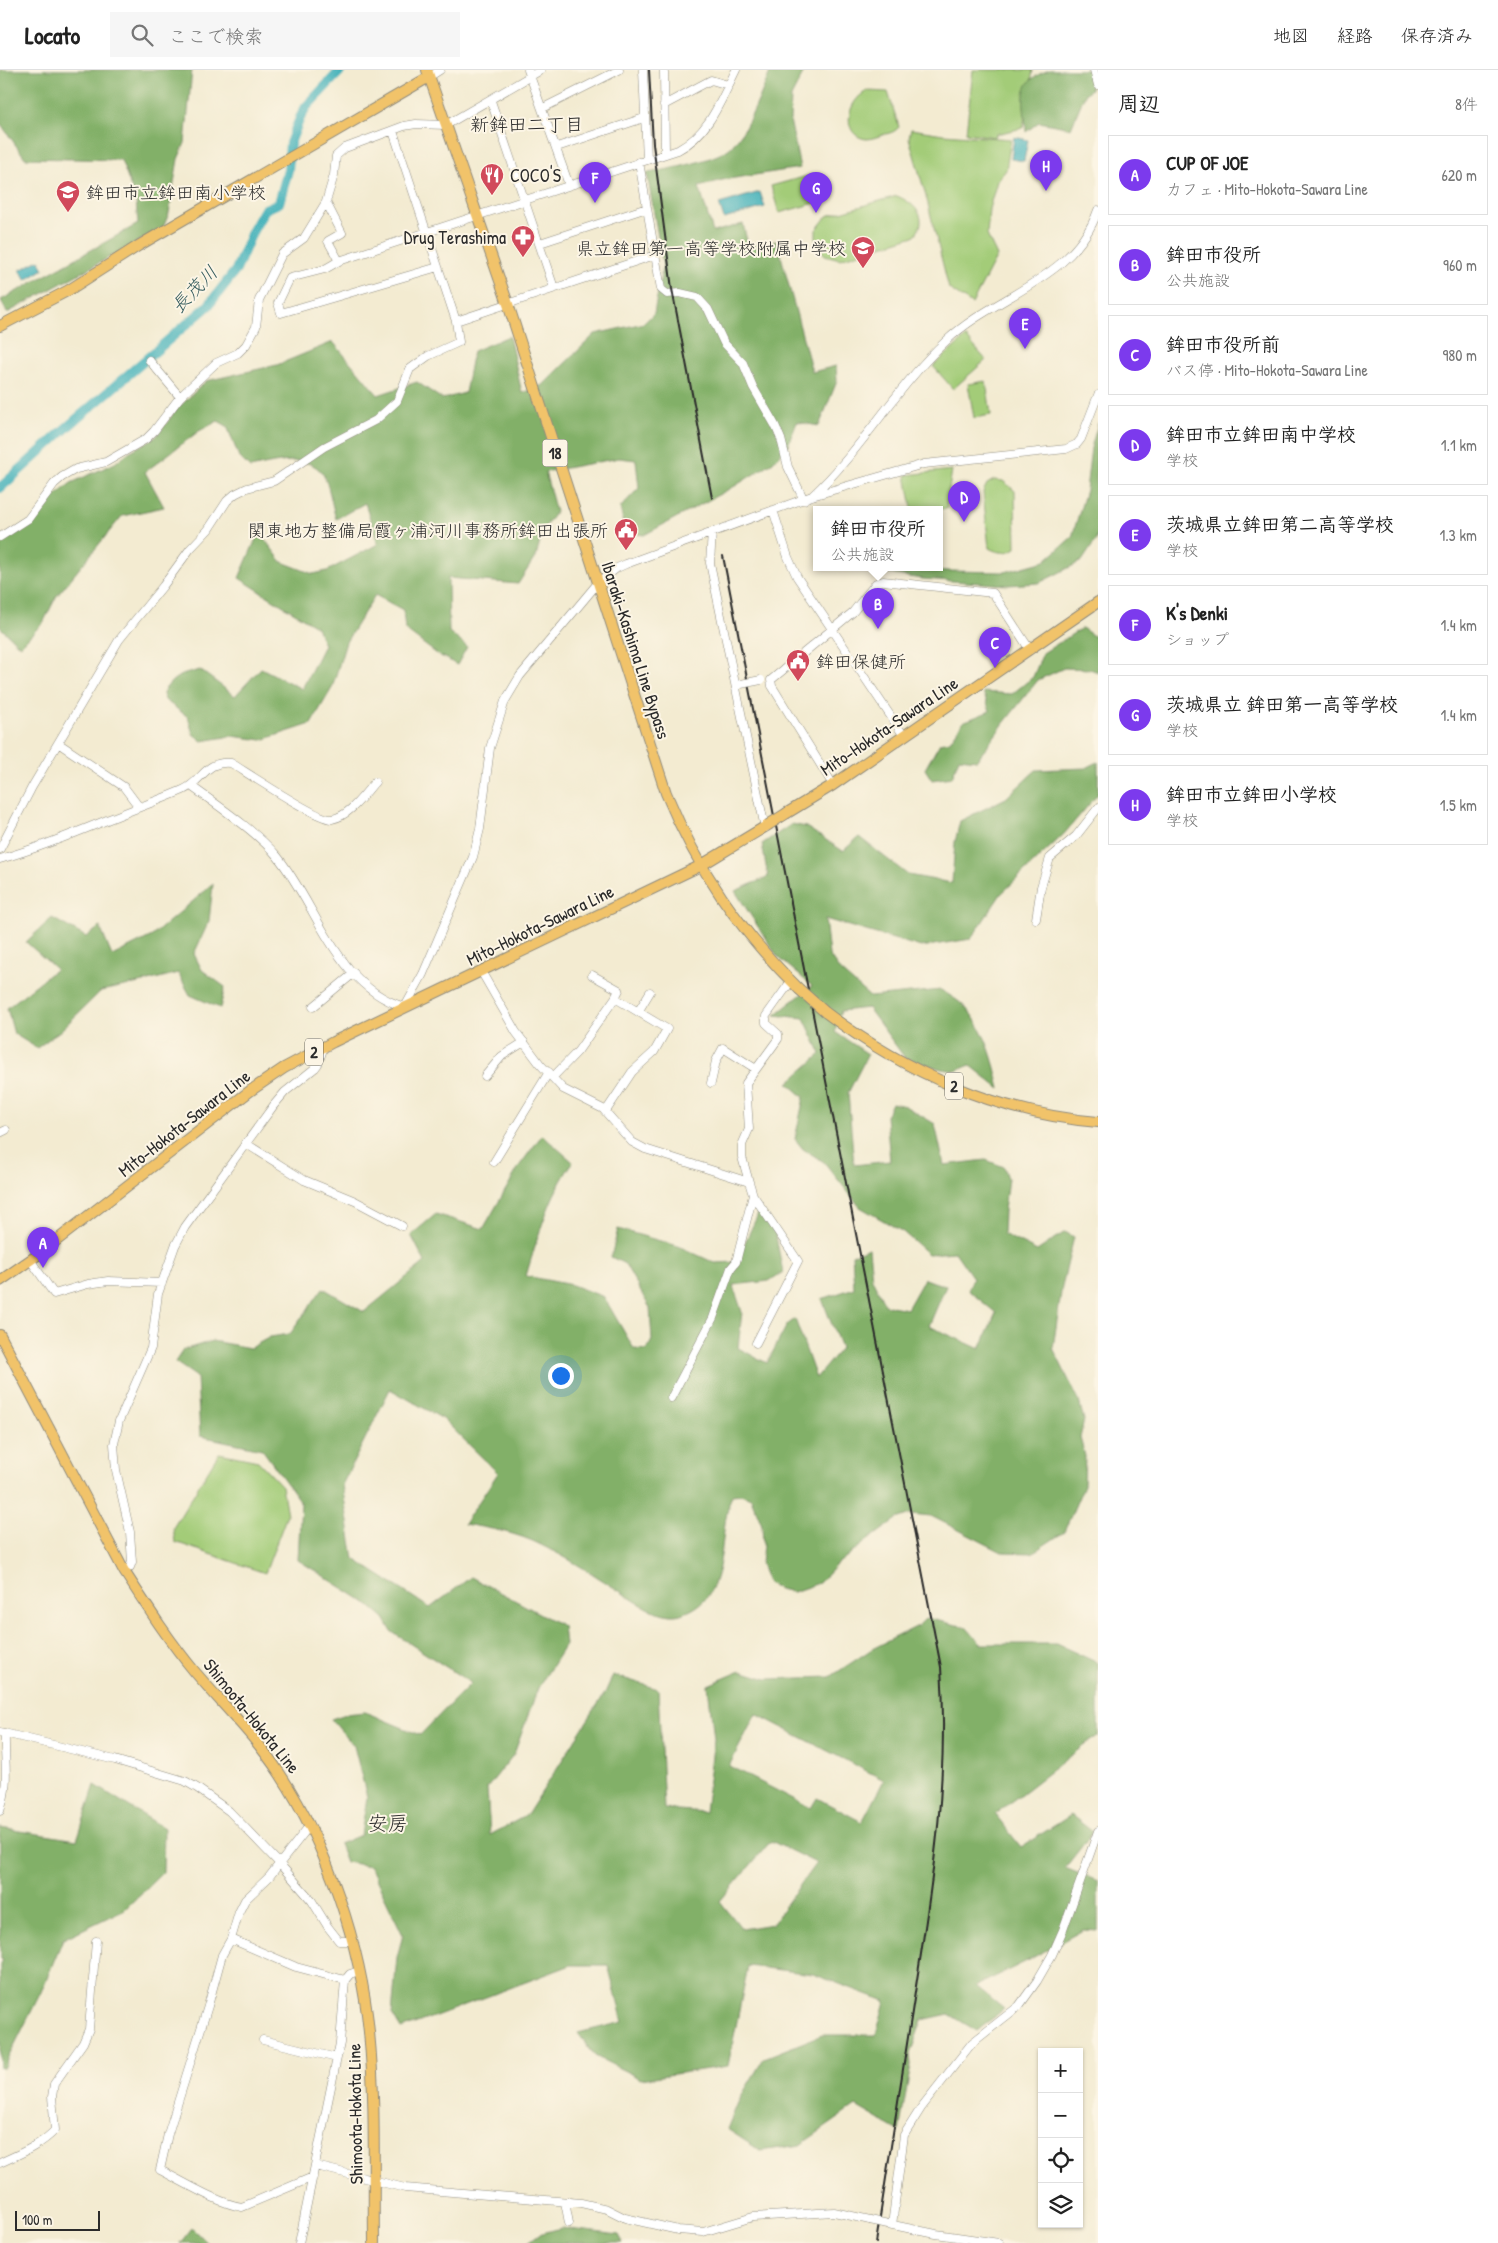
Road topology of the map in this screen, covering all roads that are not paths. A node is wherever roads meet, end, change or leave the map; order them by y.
1 (440, 70) edge
2 (541, 70) edge
3 (620, 70) edge
4 (643, 70) edge
5 (664, 70) edge
6 (736, 70) edge
7 (1094, 70) edge
8 (428, 73) edge
9 (530, 73) edge
10 (728, 85) junction
11 (1098, 85) edge
12 (492, 101) junction
13 (664, 105) junction
14 (543, 108) junction
15 (644, 118) junction
16 (446, 125) junction
17 (393, 131) junction
18 (556, 147) junction
19 (665, 154) junction
20 (647, 159) junction
21 (639, 162) junction
22 (569, 185) junction
23 (526, 199) junction
24 (326, 202) junction
25 (647, 208) junction
26 (1098, 210) edge
27 (478, 216) junction
28 (1095, 228) edge
29 (426, 232) junction
30 (540, 243) junction
31 (654, 255) junction
32 (339, 261) junction
33 (438, 267) junction
34 (554, 288) junction
35 (508, 304) junction
36 (456, 321) junction
37 (0, 326) edge
38 (149, 360) dead end
39 (1098, 395) edge
40 (180, 397) junction
41 (812, 496) junction
42 (804, 500) junction
43 (773, 510) junction
44 (712, 532) junction
45 (0, 537) edge
46 (597, 584) junction
47 (1098, 602) edge
48 (832, 629) junction
49 (1030, 650) junction
50 (771, 680) junction
51 (738, 685) junction
52 (904, 736) junction
53 (58, 743) junction
54 (375, 782) dead end
55 (833, 785) junction
56 (191, 786) junction
57 (139, 807) junction
58 (1098, 808) edge
59 (767, 826) junction
60 (0, 849) edge
61 (0, 859) edge
62 (700, 866) junction
63 (1036, 919) dead end
64 (481, 971) junction
65 (354, 973) junction
66 (592, 975) dead end
67 (791, 981) junction
68 (650, 992) dead end
69 (615, 998) junction
70 (313, 1007) dead end
71 (405, 1007) junction
72 (638, 1012) junction
73 (524, 1042) junction
74 (324, 1046) junction
75 (756, 1069) junction
76 (551, 1075) junction
77 (485, 1076) dead end
78 (711, 1083) dead end
79 (606, 1112) junction
80 (1098, 1122) edge
81 (245, 1143) junction
82 (494, 1162) dead end
83 (748, 1182) junction
84 (753, 1196) junction
85 (402, 1226) dead end
86 (30, 1261) junction
87 (0, 1281) edge
88 (162, 1283) junction
89 (0, 1335) edge
90 (756, 1343) dead end
91 (671, 1398) dead end
92 (124, 1570) junction
93 (2, 1732) edge
94 (0, 1811) edge
95 (310, 1825) junction
96 (1098, 1831) edge
97 (279, 1863) junction
98 (231, 1940) junction
99 (96, 1941) dead end
100 (352, 1941) junction
101 (359, 1971) junction
102 (345, 1980) junction
103 (263, 2040) dead end
104 (337, 2058) junction
105 (0, 2163) edge
106 (316, 2166) junction
107 (313, 2178) junction
108 (373, 2179) junction
109 (565, 2202) junction
110 (568, 2223) dead end
111 (890, 2224) junction
112 (299, 2243) edge
113 (374, 2243) edge
114 (999, 2243) edge

1 - 8 street
2 - 9 street
3 - 14 street
4 - 15 street
5 - 13 street
6 - 10 street
7 - 11 street
8 - 16 main road, Ibaraki-Kashima Line Bypass / 18
8 - 37 main road
9 - 12 street
9 - 14 street
10 - 13 street
10 - 19 street
12 - 16 street
12 - 23 street
13 - 19 street
14 - 18 street
15 - 18 street
15 - 20 street
16 - 17 street
16 - 27 main road, Ibaraki-Kashima Line Bypass / 18
17 - 24 street
17 - 29 street
18 - 22 street
19 - 20 street
20 - 21 street
21 - 22 street
21 - 25 street
22 - 23 street
23 - 27 street
23 - 30 street
24 - 32 street
24 - 40 street
25 - 30 street
25 - 31 street
26 - 28 street
27 - 29 street
27 - 35 main road, Ibaraki-Kashima Line Bypass / 18
28 - 41 street
29 - 32 street
29 - 33 street
30 - 34 street
31 - 34 street
31 - 42 street
32 - 33 street
33 - 36 street
34 - 35 street
35 - 36 street
35 - 46 main road, Ibaraki-Kashima Line Bypass / 18
36 - 53 street
38 - 40 street
39 - 41 street
40 - 45 street
41 - 42 street
42 - 43 street
43 - 44 street
43 - 48 street
44 - 46 street
44 - 51 street
46 - 62 main road, Ibaraki-Kashima Line Bypass / 18
46 - 71 street
47 - 49 main road, Mito-Hokota-Sawara Line / 2
48 - 49 street
48 - 50 street
48 - 52 street
49 - 52 main road, Mito-Hokota-Sawara Line / 2
50 - 51 street, bridge
50 - 55 street
51 - 59 street
52 - 55 main road, Mito-Hokota-Sawara Line / 2
53 - 57 street
53 - 60 street
54 - 56 street
55 - 59 main road, Mito-Hokota-Sawara Line / 2, bridge
56 - 57 street
56 - 65 street
57 - 61 street
58 - 63 street
59 - 62 main road, Mito-Hokota-Sawara Line / 2
62 - 64 main road, Mito-Hokota-Sawara Line / 2
62 - 67 main road, 2
64 - 71 main road, Mito-Hokota-Sawara Line / 2
64 - 73 street
65 - 70 street
65 - 71 street
66 - 69 street
67 - 75 street
67 - 80 main road, 2, bridge
68 - 72 street
69 - 72 street
69 - 76 street
71 - 74 main road, Mito-Hokota-Sawara Line / 2
72 - 79 street
73 - 76 street
73 - 77 street
74 - 81 street
74 - 86 main road, Mito-Hokota-Sawara Line / 2
75 - 78 street
75 - 83 street
76 - 79 street
76 - 82 street
79 - 83 street
81 - 85 street
81 - 88 street
83 - 84 street
84 - 90 street
84 - 91 street
86 - 87 main road, Mito-Hokota-Sawara Line / 2
86 - 88 street
88 - 92 street
89 - 92 main road, Shimoota-Hokota Line
92 - 95 main road, Shimoota-Hokota Line
93 - 94 street
93 - 97 street
95 - 97 street
95 - 100 main road, Shimoota-Hokota Line
96 - 111 street
97 - 98 street
97 - 100 street
98 - 102 street
98 - 107 street
99 - 105 street
100 - 101 main road, Shimoota-Hokota Line
101 - 102 street
101 - 108 main road, Shimoota-Hokota Line
102 - 104 street
103 - 104 street
104 - 106 street
106 - 107 street
106 - 108 street
107 - 112 street
108 - 109 street
108 - 113 main road, Shimoota-Hokota Line
109 - 110 street
109 - 111 street, bridge
111 - 114 street

